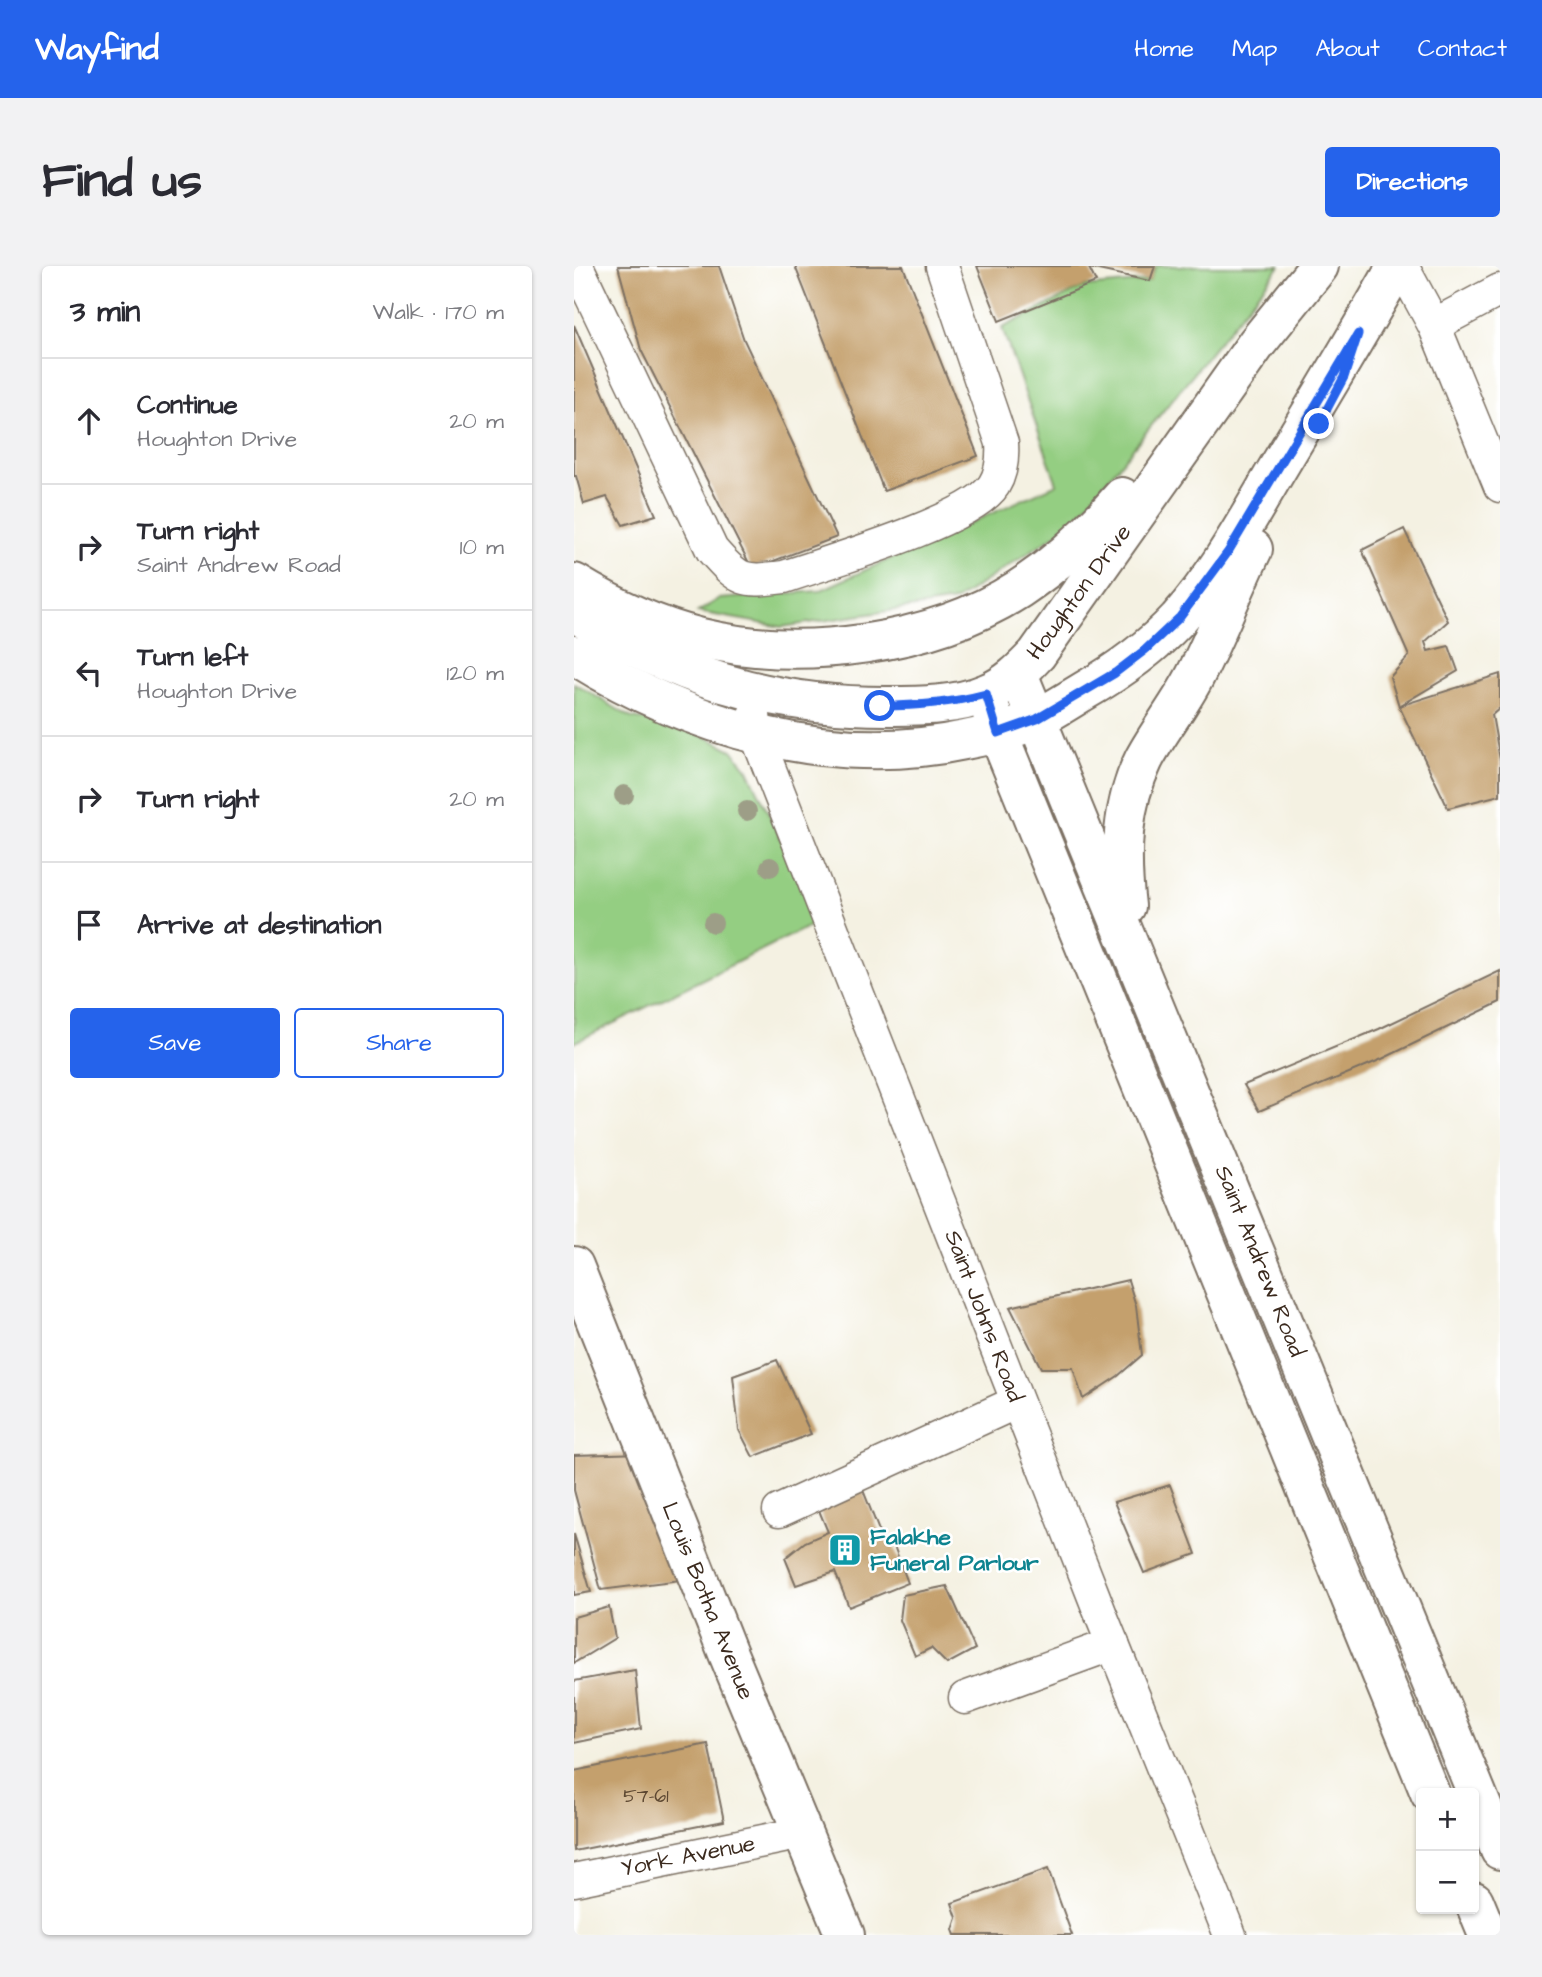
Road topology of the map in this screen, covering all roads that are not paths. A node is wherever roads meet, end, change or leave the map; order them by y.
1 (577, 266) edge
2 (943, 266) edge
3 (1400, 266) edge
4 (1320, 267) edge
5 (1500, 290) edge
6 (1434, 326) junction
7 (1358, 334) junction
8 (1256, 343) junction
9 (1500, 486) edge
10 (574, 583) edge
11 (574, 612) edge
12 (574, 655) edge
13 (1002, 684) junction
14 (751, 692) junction
15 (1037, 719) junction
16 (998, 733) junction
17 (756, 734) junction
18 (1147, 986) junction
19 (574, 1266) edge
20 (1017, 1402) junction
21 (779, 1511) dead end
22 (1112, 1644) junction
23 (965, 1698) dead end
24 (1428, 1788) edge
25 (802, 1833) junction
26 (1500, 1850) edge
27 (574, 1880) edge
28 (1479, 1913) edge
29 (845, 1935) edge
30 (1230, 1935) edge
31 (1488, 1935) edge

1 - 2 street
3 - 6 street
3 - 7 main road
4 - 8 main road, Houghton Drive
5 - 6 street
6 - 9 street
7 - 15 main road
7 - 18 main road
8 - 10 main road
8 - 13 main road, Houghton Drive
11 - 14 main road
12 - 17 main road
13 - 14 main road
13 - 15 main road, Saint Andrew Road
13 - 16 main road, Saint Andrew Road
14 - 17 street, Saint Johns Road
15 - 16 main road
15 - 18 main road, Saint Andrew Road
16 - 17 main road
16 - 24 main road, Saint Andrew Road
17 - 20 street, Saint Johns Road
18 - 26 main road, Saint Andrew Road
19 - 25 main road, Louis Botha Avenue
20 - 21 street
20 - 22 street, Saint Johns Road
22 - 23 street
22 - 30 street, Saint Johns Road
25 - 27 street, York Avenue
25 - 29 main road, Louis Botha Avenue
28 - 31 main road

